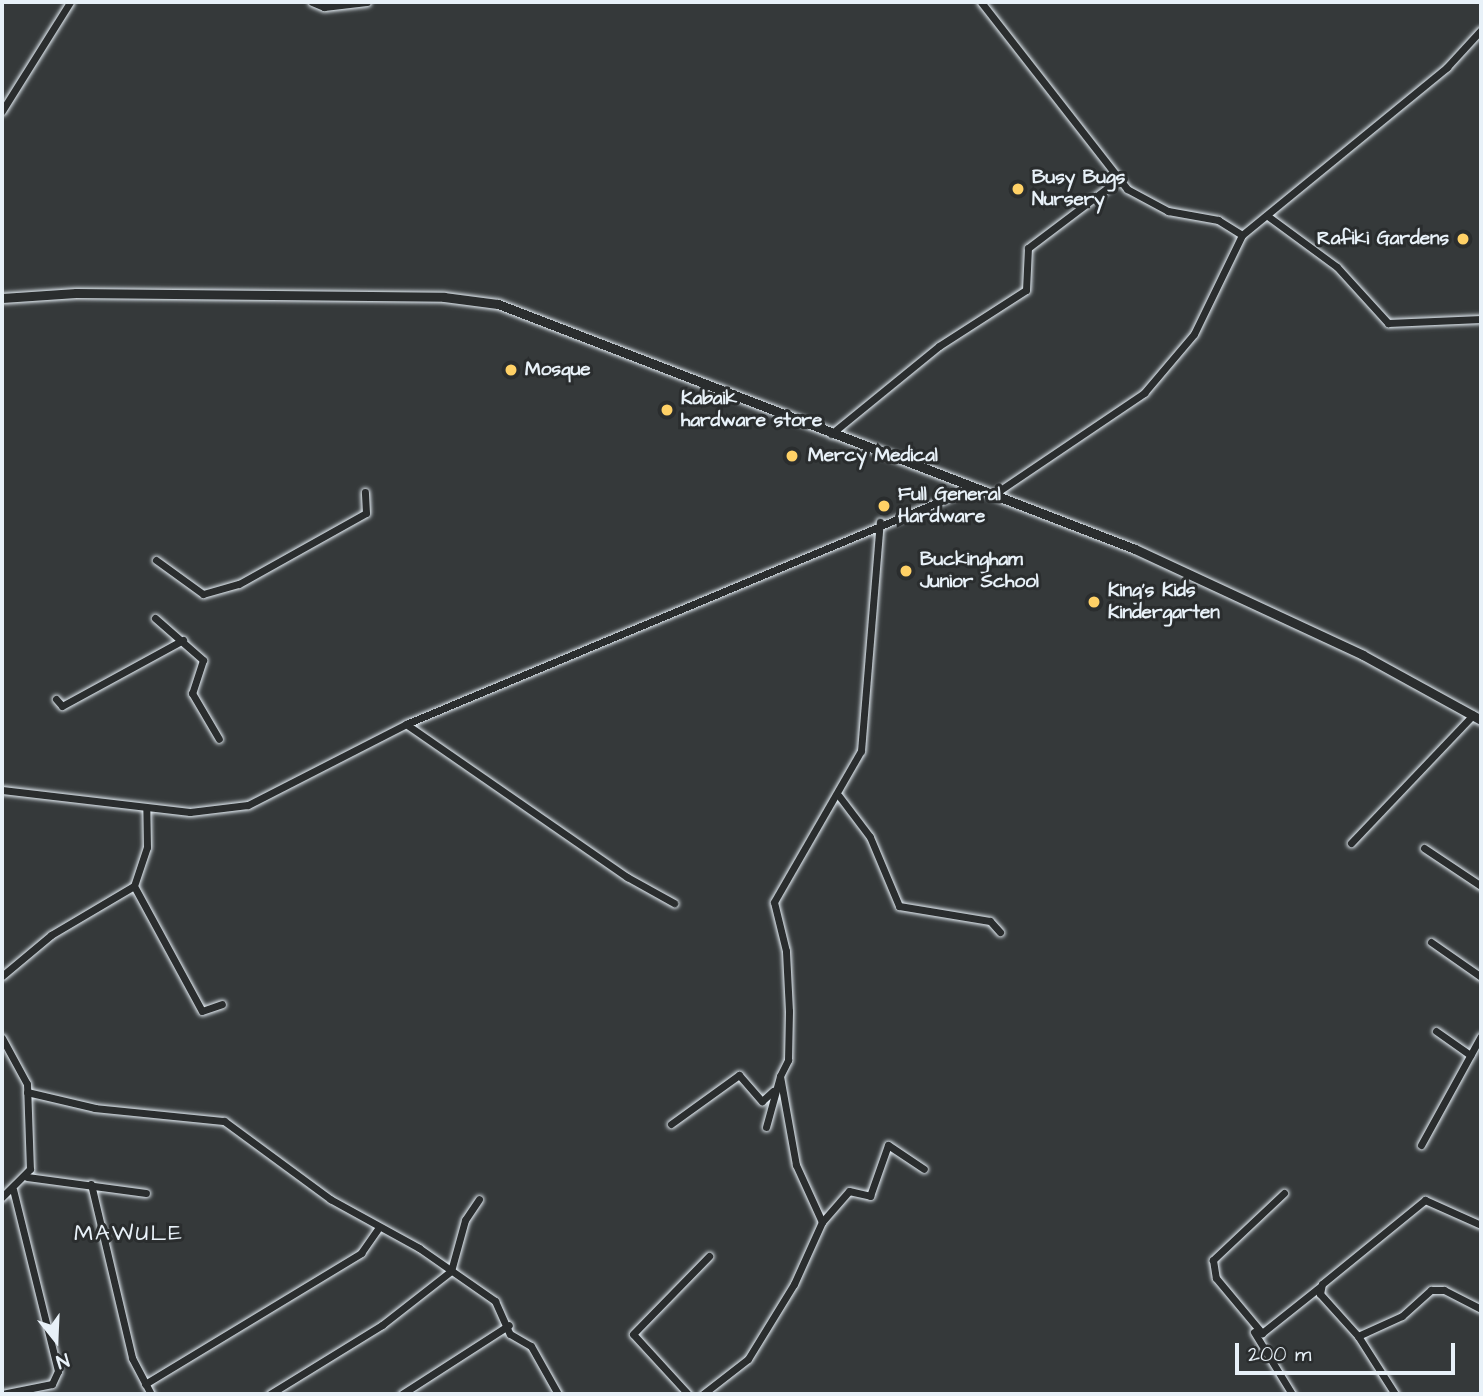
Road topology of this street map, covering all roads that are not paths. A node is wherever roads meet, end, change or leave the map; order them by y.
1 (70, 2) edge
2 (312, 2) edge
3 (367, 2) edge
4 (981, 2) edge
5 (1481, 30) edge
6 (2, 111) edge
7 (1118, 180) junction
8 (1269, 217) junction
9 (1242, 234) junction
10 (2, 298) edge
11 (1481, 319) edge
12 (830, 436) junction
13 (977, 486) junction
14 (365, 492) dead end
15 (996, 493) junction
16 (880, 522) junction
17 (156, 560) dead end
18 (155, 618) dead end
19 (183, 640) junction
20 (56, 699) dead end
21 (1477, 717) edge
22 (406, 724) junction
23 (219, 738) dead end
24 (2, 790) edge
25 (839, 796) junction
26 (146, 808) junction
27 (1351, 843) dead end
28 (1424, 848) dead end
29 (134, 886) junction
30 (1481, 886) edge
31 (674, 902) dead end
32 (1000, 932) dead end
33 (1430, 942) dead end
34 (2, 976) edge
35 (1481, 976) edge
36 (222, 1004) dead end
37 (1436, 1031) dead end
38 (1481, 1037) edge
39 (2, 1038) edge
40 (1470, 1055) junction
41 (780, 1076) junction
42 (773, 1091) junction
43 (27, 1092) junction
44 (671, 1125) dead end
45 (766, 1127) dead end
46 (1421, 1145) dead end
47 (924, 1169) dead end
48 (27, 1177) junction
49 (91, 1184) junction
50 (13, 1189) junction
51 (146, 1192) dead end
52 (1284, 1193) dead end
53 (2, 1197) edge
54 (480, 1199) dead end
55 (822, 1222) junction
56 (1481, 1225) edge
57 (377, 1230) junction
58 (709, 1256) dead end
59 (451, 1272) junction
60 (1322, 1286) junction
61 (1481, 1309) edge
62 (509, 1325) junction
63 (1254, 1332) junction
64 (1358, 1336) junction
65 (145, 1384) junction
66 (2, 1394) edge
67 (151, 1394) edge
68 (270, 1394) edge
69 (402, 1394) edge
70 (558, 1394) edge
71 (688, 1394) edge
72 (703, 1394) edge
73 (1292, 1394) edge
74 (1395, 1394) edge

1 - 6 street
2 - 3 street
4 - 7 street
5 - 8 street
7 - 9 street
7 - 12 street
8 - 9 street
8 - 11 street
9 - 15 street
10 - 12 street
12 - 13 street
13 - 15 street
13 - 16 street
14 - 17 street
15 - 21 street
16 - 22 street
16 - 25 street
18 - 19 street
19 - 20 street
19 - 23 street
21 - 27 street
22 - 26 street
22 - 31 street
24 - 26 street
25 - 32 street
25 - 41 street
26 - 29 street
28 - 30 street
29 - 34 street
29 - 36 street
33 - 35 street
37 - 40 street
38 - 40 street
39 - 43 street
40 - 46 street
41 - 42 street
41 - 55 street
42 - 44 street
42 - 45 street
43 - 48 street
43 - 57 street
47 - 55 street
48 - 49 street
48 - 50 street
49 - 51 street
49 - 65 street
50 - 53 street
50 - 66 street
52 - 63 street
54 - 59 street
55 - 72 street
56 - 60 street
57 - 59 street
57 - 65 street
58 - 71 street
59 - 62 street
59 - 68 street
60 - 63 street
60 - 64 street
61 - 64 street
62 - 69 street
62 - 70 street
63 - 73 street
64 - 74 street
65 - 67 street

